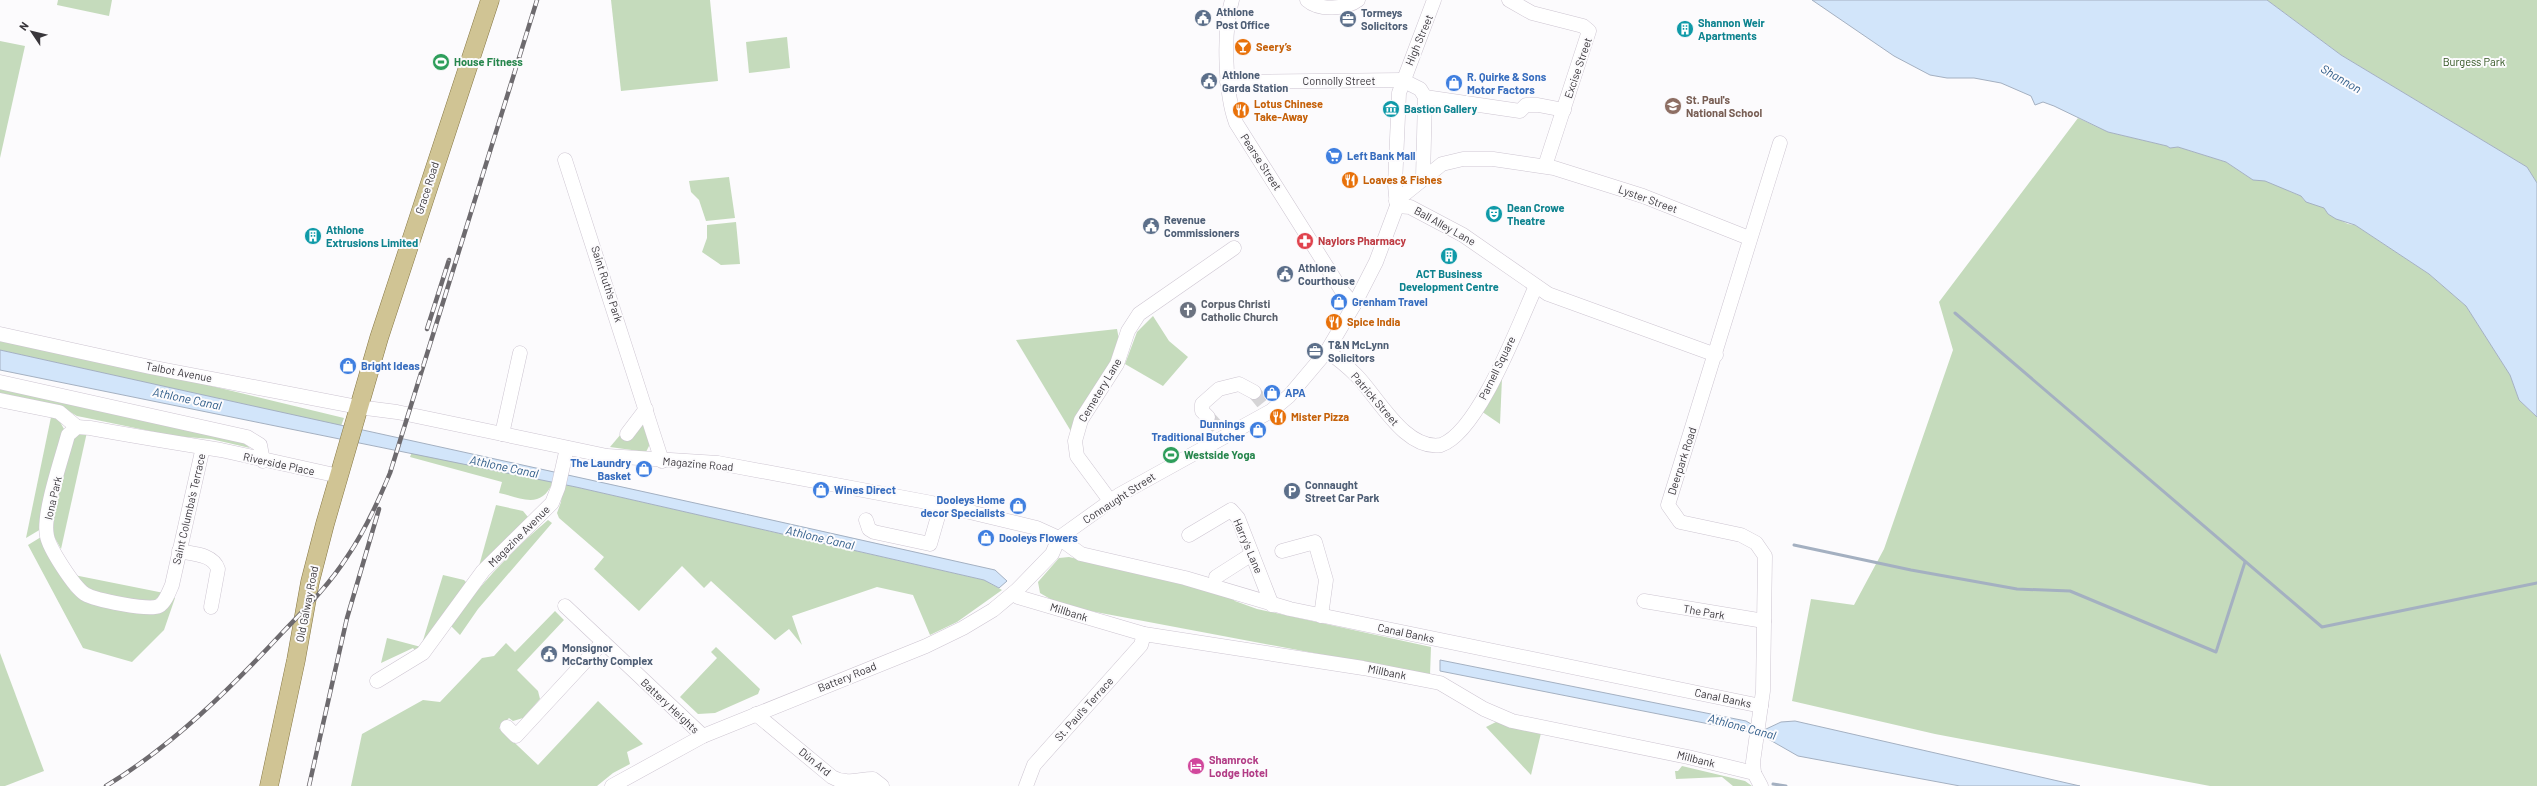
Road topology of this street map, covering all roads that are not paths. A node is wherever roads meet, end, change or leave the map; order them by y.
1 (490, 0) edge
2 (1232, 0) edge
3 (1358, 0) edge
4 (1434, 0) edge
5 (1509, 0) edge
6 (1309, 2) edge
7 (1402, 80) junction
8 (1227, 82) junction
9 (1425, 97) junction
10 (1564, 110) junction
11 (1780, 143) dead end
12 (565, 160) dead end
13 (1545, 166) junction
14 (1423, 178) junction
15 (1397, 203) junction
16 (1749, 238) junction
17 (1234, 248) dead end
18 (1536, 286) junction
19 (1354, 305) junction
20 (0, 334) edge
21 (1328, 351) junction
22 (520, 353) dead end
23 (1716, 355) junction
24 (0, 382) edge
25 (1254, 392) tunnel mouth
26 (0, 400) edge
27 (646, 409) junction
28 (356, 416) junction
29 (1208, 417) tunnel mouth
30 (77, 427) junction
31 (502, 434) junction
32 (627, 434) dead end
33 (1424, 444) joint
34 (203, 447) junction
35 (567, 448) junction
36 (263, 461) junction
37 (662, 461) junction
38 (339, 476) junction
39 (1111, 502) junction
40 (941, 506) junction
41 (866, 520) dead end
42 (1189, 535) dead end
43 (1059, 538) junction
44 (179, 551) junction
45 (1282, 551) dead end
46 (1252, 554) junction
47 (175, 572) joint
48 (1216, 576) dead end
49 (1019, 588) junction
50 (1644, 601) dead end
51 (1272, 604) junction
52 (565, 606) dead end
53 (211, 608) dead end
54 (1321, 616) junction
55 (1764, 621) junction
56 (1144, 634) junction
57 (603, 642) junction
58 (377, 681) dead end
59 (1760, 711) junction
60 (756, 714) junction
61 (507, 727) dead end
62 (703, 736) junction
63 (1754, 773) junction
64 (269, 786) edge
65 (612, 786) edge
66 (882, 786) edge
67 (1026, 786) edge
68 (1761, 786) edge

1 - 28 main road, Grace Road
2 - 8 street, Pearse Street
3 - 6 street
4 - 7 street, High Street
5 - 10 street, Excise Street
7 - 8 street, Connolly Street
7 - 9 street
7 - 15 street, High Street
8 - 19 street, Pearse Street
9 - 10 street
9 - 14 street
10 - 13 street, Excise Street
11 - 16 street, Deerpark Road
12 - 27 street, Saint Ruth's Park
13 - 14 street, Lyster Street
13 - 16 street, Lyster Street
14 - 15 street, Lyster Street
15 - 18 street, Ball Alley Lane
15 - 19 street, Connaught Street
16 - 23 street, Deerpark Road
17 - 39 street, Cemetery Lane
18 - 23 street
18 - 33 street, Parnell Square
19 - 21 street, Connaught Street
20 - 28 street, Talbot Avenue
21 - 33 street, Patrick Street
21 - 39 street, Connaught Street
22 - 31 street
23 - 55 street, Deerpark Road
24 - 36 street
25 - 29 street
26 - 30 street
27 - 32 street
27 - 37 street, Saint Ruth's Park
28 - 31 street, Magazine Road
28 - 38 main road, Old Galway Road
30 - 34 street
30 - 47 street, Iona Park
31 - 35 street, Magazine Road
34 - 36 street, Riverside Place
34 - 44 street, Saint Columba's Terrace
35 - 37 street, Magazine Road
35 - 58 street, Magazine Avenue
36 - 38 street, Riverside Place
37 - 40 street, Magazine Road
38 - 64 main road, Old Galway Road
39 - 43 street, Connaught Street
40 - 41 street
40 - 43 street, Magazine Road
42 - 46 street, Harry's Lane
43 - 49 street, Battery Road
43 - 51 street, Canal Banks
44 - 47 street, Saint Columba's Terrace
44 - 53 street
45 - 54 street
46 - 48 street
46 - 51 street, Harry's Lane
49 - 56 street, Millbank
49 - 60 street, Battery Road
50 - 55 street, The Park
51 - 54 street, Canal Banks
52 - 57 street, Battery Heights
54 - 59 street, Canal Banks
55 - 59 street, Deerpark Road
56 - 63 street, Millbank
56 - 67 street, St. Paul's Terrace
57 - 61 street
57 - 62 street, Battery Heights
59 - 63 street, Deerpark Road
60 - 62 street, Battery Road
60 - 66 street, Dún Ard
62 - 65 street, Battery Road
63 - 68 street

